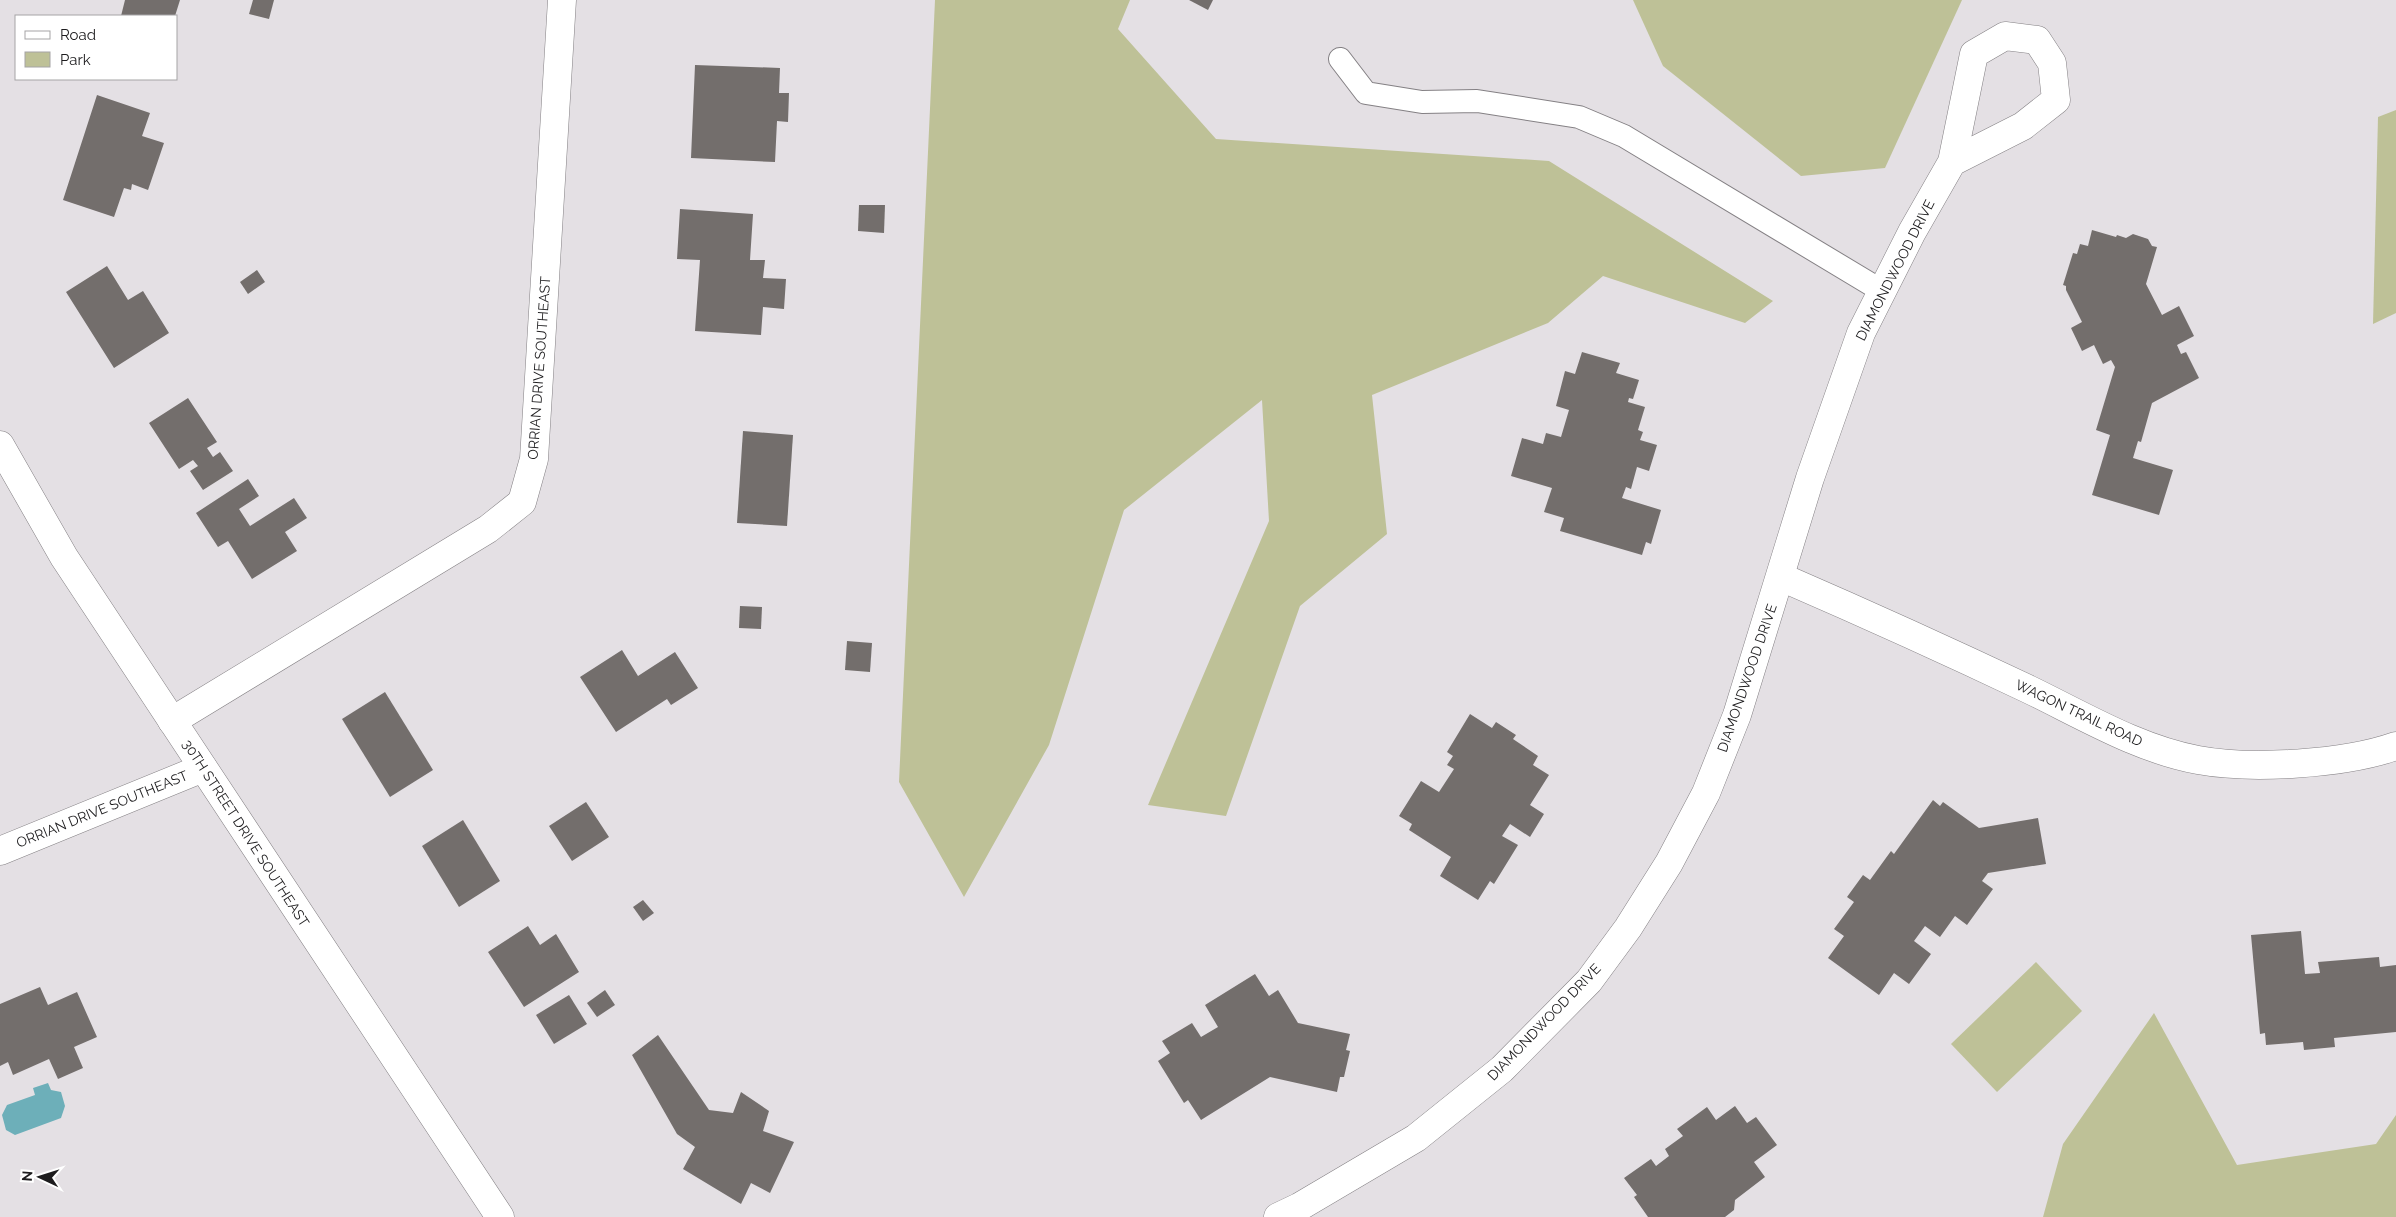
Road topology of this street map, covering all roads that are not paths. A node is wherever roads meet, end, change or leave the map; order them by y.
1 (562, 0) edge
2 (1340, 59) dead end
3 (1952, 162) junction
4 (1882, 291) junction
5 (0, 445) edge
6 (1780, 577) junction
7 (172, 721) junction
8 (2396, 746) edge
9 (203, 768) junction
10 (0, 851) edge
11 (500, 1217) edge
12 (1278, 1217) edge

1 - 7 street, ORRIAN DRIVE SOUTHEAST
2 - 4 lane
3 - 3 street, DIAMONDWOOD DRIVE
3 - 4 street, DIAMONDWOOD DRIVE
4 - 6 street, DIAMONDWOOD DRIVE
5 - 7 street, 30TH STREET DRIVE SOUTHEAST
6 - 8 street, WAGON TRAIL ROAD
6 - 12 street, DIAMONDWOOD DRIVE
7 - 9 street, 30TH STREET DRIVE SOUTHEAST
9 - 10 street, ORRIAN DRIVE SOUTHEAST
9 - 11 street, 30TH STREET DRIVE SOUTHEAST

